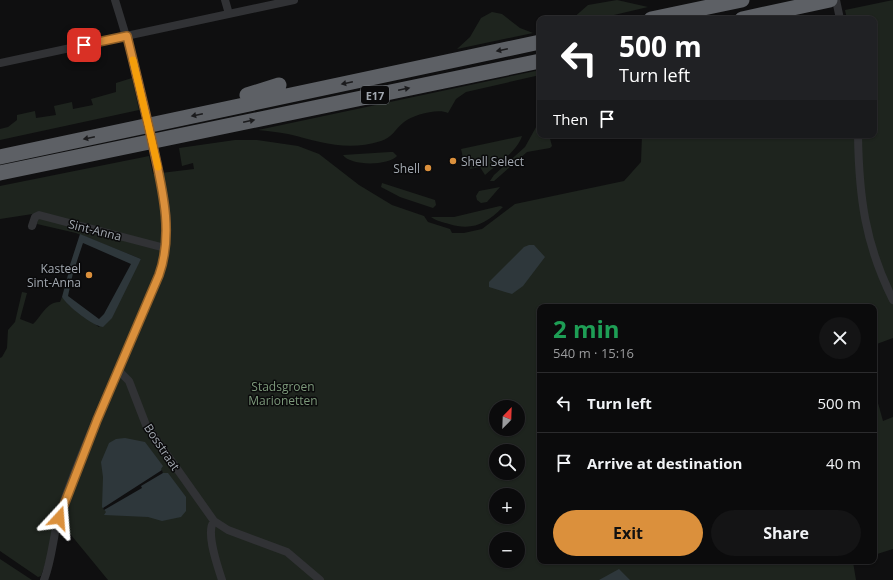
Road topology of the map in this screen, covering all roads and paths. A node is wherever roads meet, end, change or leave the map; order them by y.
1 (115, 0) edge
2 (225, 0) edge
3 (294, 0) edge
4 (722, 0) edge
5 (742, 0) edge
6 (830, 0) edge
7 (836, 0) edge
8 (697, 2) dead end
9 (229, 14) junction
10 (665, 16) edge
11 (756, 16) edge
12 (839, 16) edge
13 (127, 36) junction
14 (537, 43) edge
15 (537, 62) edge
16 (0, 63) edge
17 (279, 85) dead end
18 (224, 109) junction
19 (211, 129) junction
20 (226, 135) dead end
21 (858, 138) edge
22 (0, 158) edge
23 (0, 173) edge
24 (32, 226) dead end
25 (165, 248) junction
26 (893, 300) edge
27 (118, 370) junction
28 (214, 520) junction
29 (44, 580) edge
30 (222, 580) edge
31 (320, 580) edge

1 - 13 street
2 - 9 street
3 - 9 street
4 - 8 highway
5 - 10 highway
6 - 11 highway
7 - 12 street
9 - 13 street
13 - 16 street
13 - 25 street
14 -> 18 highway, E17
19 -> 15 highway, E17
17 - 18 highway
18 -> 22 highway, E17
19 - 20 highway
19 - 23 highway, E17
21 - 26 street
24 - 25 street, Sint-Anna
25 - 27 street
27 - 28 street, Bosstraat
27 - 29 street
28 - 30 street
28 - 31 street, Bosstraat

